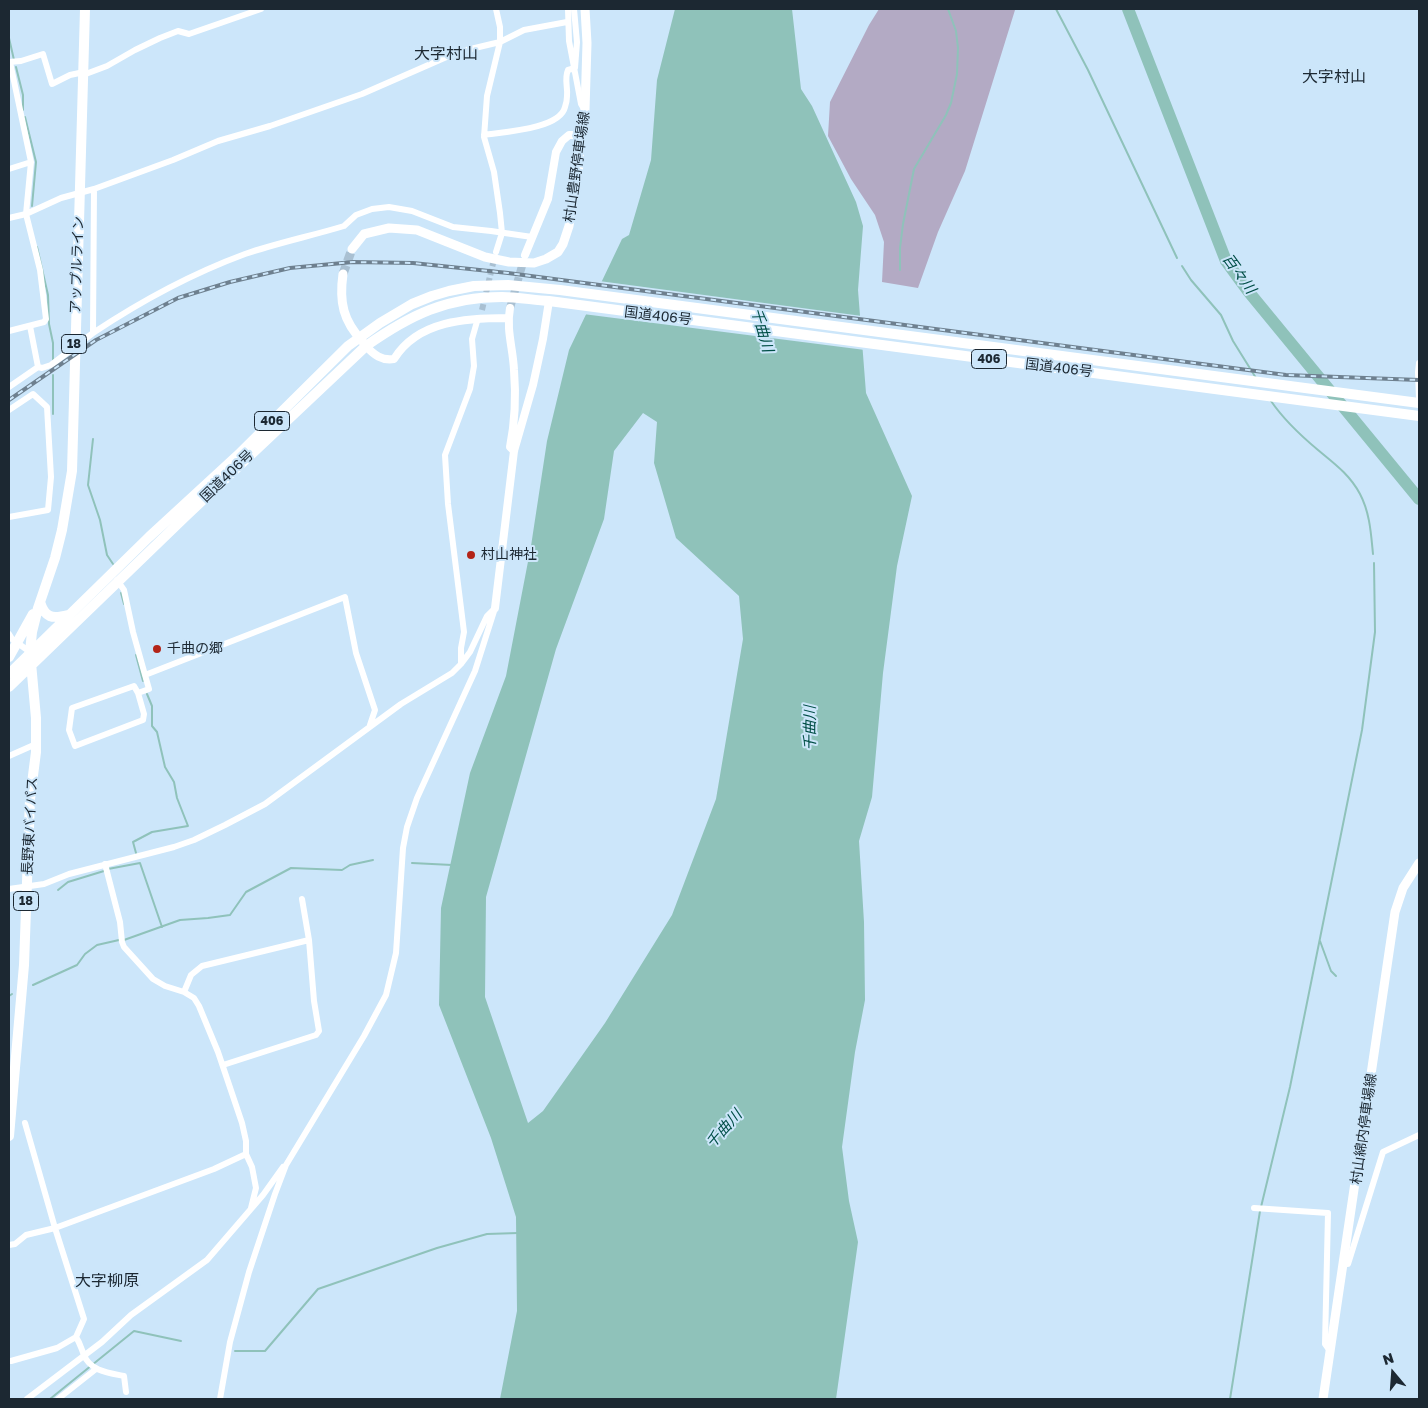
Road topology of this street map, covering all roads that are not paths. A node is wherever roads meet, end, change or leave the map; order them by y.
1 (85, 9) edge
2 (261, 9) edge
3 (496, 9) edge
4 (568, 9) edge
5 (574, 9) edge
6 (585, 9) edge
7 (567, 22) junction
8 (500, 42) junction
9 (10, 62) edge
10 (575, 68) junction
11 (84, 74) junction
12 (585, 110) junction
13 (484, 135) junction
14 (580, 135) junction
15 (31, 162) junction
16 (9, 169) edge
17 (94, 189) junction
18 (26, 214) junction
19 (9, 218) edge
20 (502, 233) junction
21 (532, 237) junction
22 (352, 249) tunnel mouth
23 (496, 252) tunnel mouth
24 (525, 255) tunnel mouth
25 (343, 274) tunnel mouth
26 (553, 302) junction
27 (510, 308) tunnel mouth
28 (482, 310) tunnel mouth
29 (478, 318) junction
30 (508, 318) junction
31 (30, 326) junction
32 (9, 331) edge
33 (93, 333) junction
34 (363, 342) junction
35 (1419, 363) edge
36 (38, 367) junction
37 (9, 387) edge
38 (1419, 399) edge
39 (1419, 403) edge
40 (9, 410) edge
41 (1419, 416) edge
42 (514, 451) junction
43 (9, 517) edge
44 (111, 574) junction
45 (119, 582) junction
46 (39, 605) junction
47 (495, 608) junction
48 (68, 615) junction
49 (9, 634) edge
50 (18, 642) junction
51 (30, 652) junction
52 (9, 657) edge
53 (461, 664) junction
54 (31, 666) junction
55 (9, 674) edge
56 (145, 675) junction
57 (9, 687) edge
58 (138, 693) junction
59 (370, 726) junction
60 (36, 744) junction
61 (9, 756) edge
62 (1419, 863) edge
63 (105, 864) junction
64 (27, 885) junction
65 (9, 889) edge
66 (302, 899) dead end
67 (310, 940) junction
68 (184, 992) junction
69 (223, 1065) junction
70 (26, 1123) dead end
71 (1419, 1135) edge
72 (9, 1136) edge
73 (246, 1154) junction
74 (286, 1165) junction
75 (251, 1208) junction
76 (1254, 1208) dead end
77 (55, 1228) junction
78 (9, 1245) edge
79 (1344, 1264) junction
80 (76, 1337) junction
81 (1330, 1350) junction
82 (86, 1358) junction
83 (11, 1361) dead end
84 (96, 1369) junction
85 (126, 1392) dead end
86 (27, 1399) edge
87 (58, 1399) edge
88 (220, 1399) edge
89 (1323, 1399) edge

1 - 11 highway, アップルライン / 18
2 - 11 street
3 - 8 street
4 - 7 street
5 - 10 street
6 - 12 main road, 村山豊野停車場線
7 - 8 street
7 - 10 street
8 - 13 street
8 - 17 street
9 - 11 street
9 - 15 street
10 - 12 street
10 - 13 street
11 - 46 highway, アップルライン / 18
12 - 14 main road, 村山豊野停車場線
13 - 20 street
14 - 21 street
14 - 22 main road, 村山豊野停車場線
15 - 16 street
15 - 18 street
17 - 18 street
17 - 33 street
18 - 19 street
18 - 31 street
20 - 21 street
20 - 23 street
20 - 33 street
21 - 24 street
25 - 34 main road
26 - 34 highway, 国道406号 / 406
26 - 41 highway, 国道406号 / 406
26 - 42 street
27 - 30 street
28 - 29 street
29 - 30 street
29 - 34 street
29 - 53 street
30 - 42 street
31 - 32 street
31 - 36 street
33 - 36 street
34 - 39 highway, 国道406号 / 406
34 - 44 highway, 国道406号 / 406
34 - 45 highway, 国道406号 / 406
35 - 38 street
36 - 37 street
40 - 43 street
42 - 47 street
44 - 45 street
44 - 48 highway, 国道406号 / 406
45 - 54 highway, 国道406号 / 406
45 - 56 street
46 - 48 highway
46 - 50 highway
46 - 51 highway, アップルライン / 18
47 - 53 street
47 - 74 street
48 - 51 highway, 国道406号 / 406
49 - 50 street
50 - 51 street
50 - 52 highway
51 - 54 highway, アップルライン / 18
51 - 55 highway, 国道406号
53 - 59 street
54 - 57 highway, 国道406号
54 - 60 highway, 長野東バイパス / 18
56 - 58 street
56 - 59 street
58 - 58 street
59 - 63 street
60 - 61 street
60 - 64 highway, 長野東バイパス / 18
62 - 79 main road, 村山綿内停車場線
63 - 64 street
63 - 68 street
64 - 65 street
64 - 72 highway, 長野東バイパス / 18
66 - 67 street
67 - 68 street
67 - 69 street
68 - 69 street
69 - 73 street
70 - 77 street
71 - 79 street
73 - 75 street
73 - 77 street
74 - 75 street
74 - 88 street
75 - 82 street
76 - 81 street
77 - 78 street
77 - 80 street
79 - 81 main road, 村山綿内停車場線
80 - 82 street
80 - 83 street
81 - 89 main road, 村山綿内停車場線
82 - 84 street
82 - 86 street
84 - 85 street
84 - 87 street

